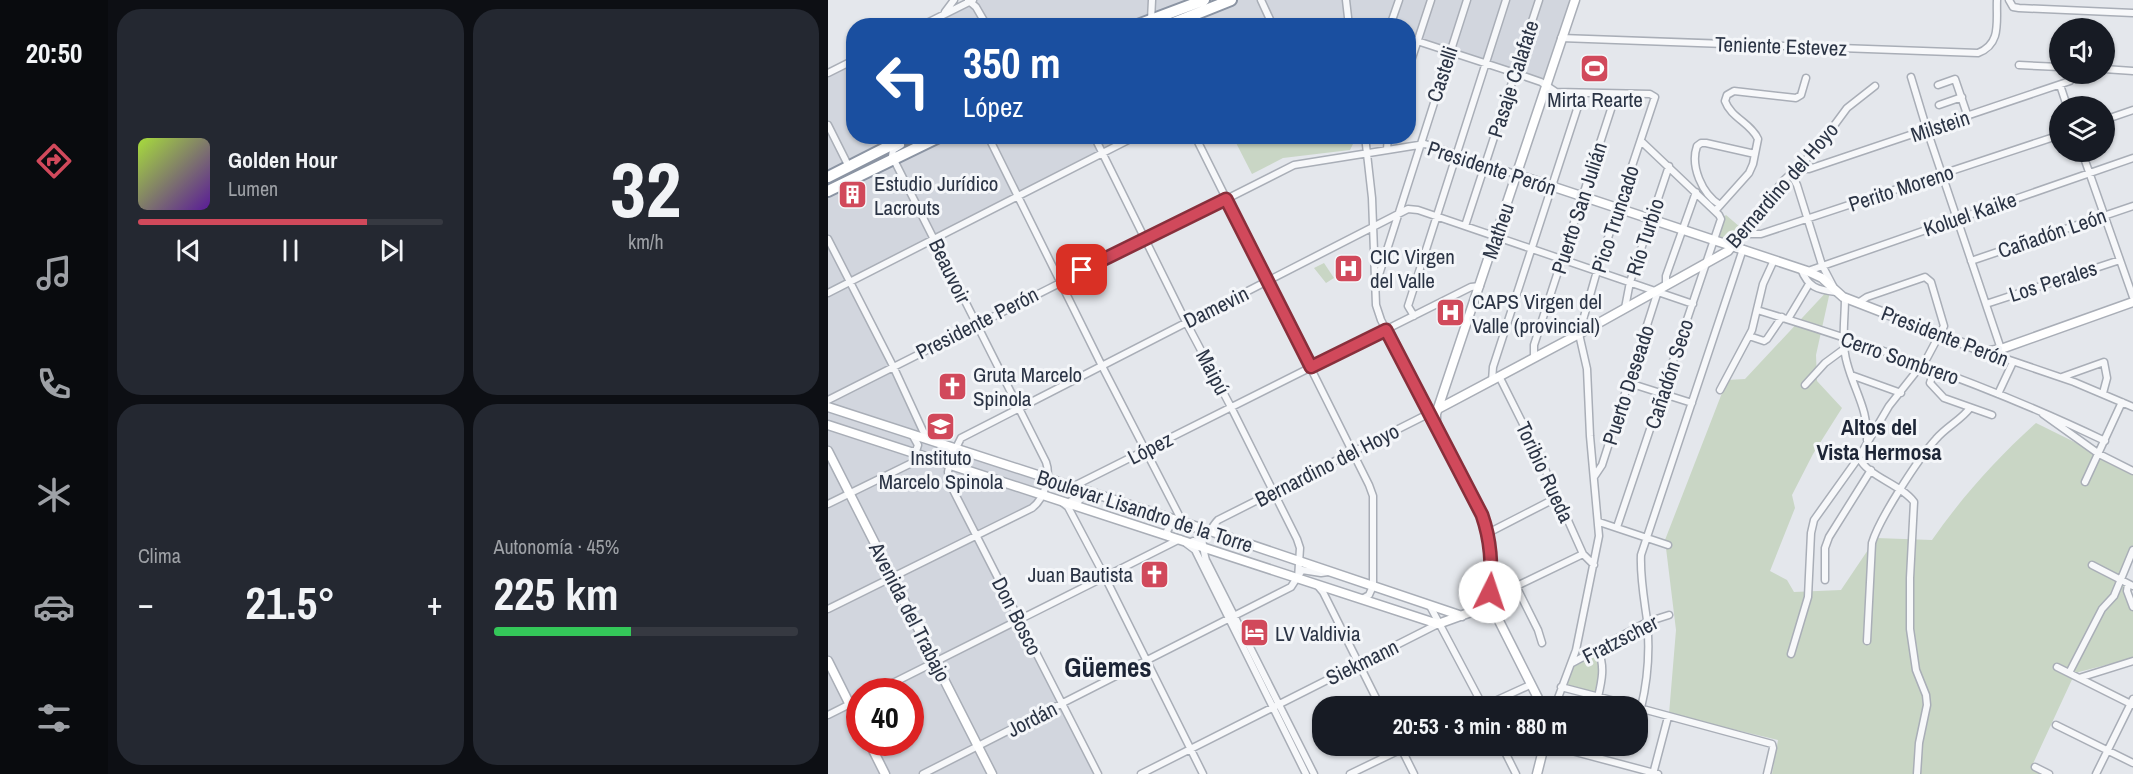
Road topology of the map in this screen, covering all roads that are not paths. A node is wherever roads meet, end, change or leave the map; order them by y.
1 (954, 0) edge
2 (970, 0) edge
3 (1152, 0) edge
4 (1204, 0) edge
5 (1231, 0) edge
6 (1261, 0) edge
7 (1346, 0) edge
8 (1399, 0) edge
9 (1431, 0) edge
10 (1467, 0) edge
11 (1506, 0) edge
12 (1539, 0) edge
13 (1575, 0) edge
14 (1997, 0) edge
15 (2009, 0) edge
16 (2133, 13) edge
17 (943, 15) junction
18 (937, 18) edge
19 (982, 18) edge
20 (1150, 18) edge
21 (1160, 18) edge
22 (1186, 18) edge
23 (1269, 18) edge
24 (1348, 18) edge
25 (1393, 18) edge
26 (1561, 38) junction
27 (1418, 41) junction
28 (1416, 47) edge
29 (1450, 51) junction
30 (1486, 63) junction
31 (846, 64) edge
32 (2019, 65) dead end
33 (2049, 66) edge
34 (2115, 70) edge
35 (2133, 71) edge
36 (828, 73) edge
37 (1515, 73) junction
38 (1911, 77) dead end
39 (1806, 78) dead end
40 (1938, 85) dead end
41 (2060, 85) joint
42 (1546, 86) junction
43 (1875, 86) dead end
44 (1582, 94) junction
45 (1616, 94) junction
46 (2064, 96) edge
47 (1962, 97) junction
48 (1940, 105) dead end
49 (2133, 110) edge
50 (2115, 116) edge
51 (1968, 117) junction
52 (828, 125) edge
53 (1927, 130) junction
54 (2049, 139) edge
55 (1641, 141) junction
56 (893, 144) edge
57 (903, 144) edge
58 (925, 144) edge
59 (992, 144) edge
60 (1098, 144) edge
61 (1120, 144) edge
62 (1199, 144) edge
63 (1366, 144) edge
64 (1387, 144) edge
65 (1419, 144) junction
66 (1387, 149) junction
67 (1367, 152) junction
68 (1102, 153) junction
69 (1457, 153) junction
70 (1755, 154) junction
71 (2133, 158) edge
72 (894, 159) junction
73 (2086, 162) edge
74 (1486, 164) junction
75 (849, 166) junction
76 (1669, 166) junction
77 (1800, 166) junction
78 (2090, 172) junction
79 (1791, 174) junction
80 (1943, 174) junction
81 (1518, 175) junction
82 (828, 177) edge
83 (1552, 186) junction
84 (828, 191) edge
85 (1696, 192) junction
86 (1018, 197) junction
87 (1583, 197) junction
88 (1226, 199) junction
89 (2133, 206) edge
90 (1619, 208) junction
91 (1718, 208) junction
92 (1398, 214) junction
93 (2105, 215) junction
94 (1438, 217) junction
95 (1806, 218) junction
96 (1650, 219) junction
97 (1957, 219) junction
98 (1465, 226) junction
99 (1374, 227) junction
100 (1683, 229) junction
101 (1741, 234) junction
102 (1497, 237) junction
103 (1144, 238) junction
104 (828, 239) edge
105 (935, 239) junction
106 (1714, 241) junction
107 (1732, 246) junction
108 (1531, 249) junction
109 (1743, 249) junction
110 (1563, 260) junction
111 (1774, 260) junction
112 (2120, 260) junction
113 (1971, 261) junction
114 (1707, 262) junction
115 (1822, 265) junction
116 (1804, 270) junction
117 (1597, 271) junction
118 (1061, 281) junction
119 (849, 282) junction
120 (1268, 282) junction
121 (1630, 282) junction
122 (1809, 284) junction
123 (1375, 285) junction
124 (1480, 286) junction
125 (1662, 288) junction
126 (1836, 292) junction
127 (828, 293) edge
128 (2133, 297) edge
129 (1845, 298) junction
130 (2133, 302) edge
131 (1857, 303) junction
132 (1693, 304) junction
133 (1986, 304) junction
134 (1625, 308) junction
135 (1757, 310) junction
136 (1413, 316) junction
137 (1785, 318) junction
138 (1186, 322) junction
139 (977, 324) junction
140 (1386, 330) junction
141 (1579, 334) junction
142 (1940, 335) junction
143 (1749, 336) junction
144 (1844, 338) junction
145 (1844, 349) junction
146 (2002, 353) junction
147 (1534, 357) junction
148 (2013, 362) junction
149 (1923, 365) junction
150 (893, 366) junction
151 (1102, 366) junction
152 (1311, 367) junction
153 (1934, 370) junction
154 (1851, 375) junction
155 (2060, 377) junction
156 (1495, 378) junction
157 (1629, 383) junction
158 (1805, 385) dead end
159 (1720, 390) dead end
160 (1901, 393) junction
161 (2103, 393) junction
162 (1662, 394) junction
163 (1998, 394) junction
164 (828, 402) edge
165 (2122, 402) junction
166 (1692, 403) junction
167 (1231, 407) junction
168 (2133, 407) edge
169 (1019, 408) junction
170 (1970, 408) junction
171 (1433, 411) junction
172 (2041, 411) junction
173 (1992, 415) dead end
174 (828, 425) edge
175 (914, 436) junction
176 (1867, 440) junction
177 (2105, 441) junction
178 (933, 442) junction
179 (1146, 450) junction
180 (828, 451) edge
181 (1353, 452) junction
182 (916, 453) junction
183 (2099, 454) junction
184 (952, 456) junction
185 (1858, 457) junction
186 (929, 458) junction
187 (910, 462) junction
188 (1871, 470) junction
189 (2133, 471) edge
190 (1594, 477) junction
191 (1048, 479) junction
192 (2085, 482) dead end
193 (950, 484) junction
194 (1074, 488) junction
195 (1901, 489) junction
196 (1273, 491) junction
197 (850, 493) junction
198 (1046, 495) junction
199 (1558, 497) junction
200 (1063, 502) junction
201 (828, 504) edge
202 (1599, 522) junction
203 (1184, 524) junction
204 (1617, 527) junction
205 (1196, 528) junction
206 (1210, 531) junction
207 (1488, 533) junction
208 (976, 535) junction
209 (1646, 538) junction
210 (1177, 540) junction
211 (1203, 544) junction
212 (1668, 545) dead end
213 (2133, 550) edge
214 (1583, 554) junction
215 (1299, 562) junction
216 (1594, 565) junction
217 (2092, 566) dead end
218 (1329, 572) junction
219 (1104, 575) junction
220 (891, 577) junction
221 (1298, 579) junction
222 (2120, 579) junction
223 (1825, 580) dead end
224 (1317, 585) junction
225 (2131, 585) edge
226 (1372, 586) junction
227 (1516, 586) junction
228 (1361, 599) junction
229 (1490, 603) junction
230 (1430, 606) junction
231 (2133, 607) edge
232 (828, 609) edge
233 (1394, 610) junction
234 (1669, 615) dead end
235 (1462, 616) junction
236 (1018, 618) junction
237 (1232, 618) junction
238 (1647, 622) junction
239 (1438, 624) junction
240 (1867, 641) dead end
241 (1542, 643) dead end
242 (1598, 650) junction
243 (1791, 654) dead end
244 (1146, 660) junction
245 (828, 661) edge
246 (934, 661) junction
247 (2133, 661) edge
248 (1571, 663) junction
249 (1359, 664) junction
250 (2057, 667) dead end
251 (2069, 673) junction
252 (901, 678) edge
253 (2079, 678) junction
254 (1530, 685) junction
255 (1561, 687) junction
256 (1375, 696) edge
257 (1478, 696) edge
258 (1505, 696) edge
259 (1536, 696) edge
260 (1558, 696) edge
261 (1594, 696) edge
262 (1598, 696) edge
263 (1641, 696) edge
264 (846, 698) edge
265 (2132, 702) edge
266 (1062, 704) junction
267 (1275, 705) junction
268 (846, 706) edge
269 (1648, 710) edge
270 (828, 715) edge
271 (1668, 717) junction
272 (2056, 725) dead end
273 (978, 747) junction
274 (1190, 750) junction
275 (2108, 751) junction
276 (875, 756) edge
277 (1385, 756) edge
278 (1407, 756) edge
279 (1507, 756) edge
280 (1542, 756) edge
281 (1589, 756) edge
282 (2133, 763) edge
283 (2035, 767) dead end
284 (885, 774) edge
285 (923, 774) edge
286 (992, 774) edge
287 (1098, 774) edge
288 (1141, 774) edge
289 (1203, 774) edge
290 (1306, 774) edge
291 (1314, 774) edge
292 (1350, 774) edge
293 (1414, 774) edge
294 (1516, 774) edge
295 (1537, 774) edge
296 (1655, 774) edge
297 (1767, 774) edge
298 (1917, 774) edge
299 (2049, 774) edge
300 (2096, 774) edge

1 - 17 street
2 - 17 street
2 - 19 street
3 - 20 street
4 - 21 highway
5 - 22 highway
6 - 23 street
7 - 24 street
8 - 25 street
9 - 27 street
10 - 29 street, Castelli
11 - 30 street
12 - 37 street, Pasaje Calafate
13 - 26 street, Matheu
14 - 26 street, Teniente Estevez
15 - 16 street
17 - 18 street
26 - 42 street, Matheu
27 - 28 street
27 - 29 street
29 - 30 street
29 - 65 street, Castelli
30 - 37 street
30 - 69 street
31 - 36 street
32 - 33 street
34 - 35 street
37 - 42 street
37 - 74 street, Pasaje Calafate
38 - 53 street
39 - 70 street
40 - 47 street
41 - 46 street
41 - 51 street, Milstein
42 - 44 street
42 - 81 street, Matheu
43 - 77 street, Bernardino del Hoyo
44 - 45 street
44 - 83 street
45 - 55 street, Pico Truncado
45 - 87 street, Puerto San Julián
47 - 48 street
47 - 51 street
49 - 50 street
51 - 53 street, Milstein
52 - 75 street
53 - 77 street, Milstein
53 - 80 street
54 - 80 street, Perito Moreno
55 - 76 street
55 - 90 street, Pico Truncado
56 - 75 highway
57 - 72 street
58 - 72 highway
59 - 86 street
60 - 68 street, Maipú
61 - 68 street
62 - 88 street
63 - 67 street
64 - 66 street
65 - 66 street, Presidente Perón
65 - 69 street, Presidente Perón
65 - 92 street, Castelli
66 - 67 street, Presidente Perón
67 - 88 street, Presidente Perón
67 - 99 street
68 - 86 street
68 - 103 street, Maipú
69 - 74 street, Presidente Perón
69 - 94 street
70 - 91 street
70 - 91 street
71 - 78 street, Koluel Kaike
72 - 84 highway
72 - 105 street, Beauvoir
73 - 78 street
74 - 81 street, Presidente Perón
74 - 98 street, Pasaje Calafate
75 - 82 highway
76 - 85 street
76 - 96 street, Río Turbio
77 - 79 street, Bernardino del Hoyo
78 - 93 street
78 - 97 street, Koluel Kaike
79 - 95 street
79 - 101 street, Bernardino del Hoyo
80 - 95 street, Perito Moreno
80 - 97 street
81 - 83 street, Presidente Perón
81 - 102 street, Matheu
83 - 87 street, Presidente Perón
83 - 108 street
85 - 91 street
85 - 100 street, Puerto Deseado
86 - 105 street
86 - 118 street
87 - 90 street, Presidente Perón
87 - 110 street, Puerto San Julián
88 - 103 street, Presidente Perón
88 - 120 street
89 - 93 street, Cañadón León
90 - 96 street, Presidente Perón
90 - 117 street, Pico Truncado
91 - 106 street, Cañadón Seco
92 - 94 street, Damevin
92 - 99 street, Damevin
92 - 123 street, Castelli
93 - 112 street
93 - 113 street, Cañadón León
94 - 98 street, Damevin
94 - 136 street
95 - 101 street, Perito Moreno
95 - 115 street
96 - 100 street, Presidente Perón
96 - 121 street, Río Turbio
97 - 113 street
97 - 115 street, Koluel Kaike
98 - 102 street, Damevin
99 - 120 street, Damevin
99 - 123 street
100 - 106 street, Presidente Perón
100 - 125 street, Puerto Deseado
101 - 107 street, Bernardino del Hoyo
102 - 108 street, Damevin
102 - 124 street, Matheu
103 - 118 street, Presidente Perón
103 - 138 street, Maipú
104 - 119 street
105 - 119 street
105 - 139 street, Beauvoir
106 - 107 street, Presidente Perón
106 - 114 street, Cañadón Seco
107 - 109 street, Presidente Perón
107 - 114 street, Bernardino del Hoyo
108 - 110 street, Damevin
108 - 156 street
109 - 111 street, Presidente Perón
109 - 166 street
110 - 117 street, Damevin
110 - 147 street, Puerto San Julián
111 - 116 street, Presidente Perón
111 - 135 street
112 - 128 street
112 - 133 street, Los Perales
113 - 133 street
114 - 125 street, Bernardino del Hoyo
114 - 132 street, Cañadón Seco
115 - 116 street, Koluel Kaike
115 - 126 street
116 - 122 street
116 - 126 street, Presidente Perón
117 - 121 street, Damevin
117 - 141 street, Pico Truncado
118 - 139 street, Presidente Perón
118 - 151 street
119 - 127 street
119 - 150 street
120 - 138 street, Damevin
120 - 152 street
121 - 125 street, Damevin
121 - 134 street, Río Turbio
122 - 126 street
122 - 137 street
123 - 140 street
124 - 136 street, López
124 - 171 street, Matheu
125 - 132 street, Damevin
125 - 134 street, Bernardino del Hoyo
125 - 157 street, Puerto Deseado
126 - 129 street, Presidente Perón
129 - 131 street, Presidente Perón
129 - 144 street
130 - 146 street
131 - 142 street, Presidente Perón
131 - 142 street
132 - 162 street, Cañadón Seco
133 - 146 street
134 - 141 street, Bernardino del Hoyo
135 - 137 street, Cerro Sombrero
135 - 143 street
136 - 140 street, López
137 - 143 street
137 - 144 street, Cerro Sombrero
138 - 151 street, Damevin
138 - 167 street, Maipú
139 - 150 street, Presidente Perón
139 - 169 street, Beauvoir
140 - 152 street, López
140 - 171 street
141 - 147 street, Bernardino del Hoyo
141 - 190 street, Pico Truncado
142 - 146 street, Presidente Perón
142 - 149 street
143 - 159 street
144 - 145 street
144 - 149 street, Cerro Sombrero
145 - 154 street
145 - 158 street
146 - 148 street, Presidente Perón
147 - 156 street, Bernardino del Hoyo
148 - 155 street, Presidente Perón
148 - 163 street
149 - 153 street, Cerro Sombrero
149 - 160 street
150 - 164 street, Presidente Perón
150 - 178 street
151 - 169 street, Damevin
151 - 179 street
152 - 167 street, López
152 - 181 street
153 - 163 street, Cerro Sombrero
153 - 170 street
154 - 160 street
154 - 176 street
155 - 161 street, Presidente Perón
155 - 161 street
156 - 171 street, Bernardino del Hoyo
156 - 199 street, Toribio Rueda
157 - 162 street
157 - 190 street, Puerto Deseado
160 - 176 street
161 - 165 street, Presidente Perón
162 - 166 street
162 - 204 street, Cañadón Seco
163 - 172 street, Cerro Sombrero
164 - 175 street, Boulevar Lisandro de la Torre
165 - 168 street, Presidente Perón
165 - 177 street
166 - 209 street
167 - 179 street, López
167 - 196 street, Maipú
169 - 184 street, Damevin
169 - 191 street, Beauvoir
170 - 173 street
170 - 195 street
171 - 181 street, Bernardino del Hoyo
171 - 207 street, Matheu
172 - 177 street, Cerro Sombrero
172 - 183 street, Cerro Sombrero
174 - 182 street, Boulevar Lisandro de la Torre
175 - 178 street, Boulevar Lisandro de la Torre
175 - 182 street
176 - 185 street
177 - 183 street
178 - 184 street, Boulevar Lisandro de la Torre
179 - 194 street, López
179 - 203 street
180 - 197 street, Avenida del Trabajo
181 - 196 street, Bernardino del Hoyo
181 - 226 street
182 - 186 street, Boulevar Lisandro de la Torre
182 - 187 street
183 - 189 street, Cerro Sombrero
183 - 192 street
184 - 186 street, Boulevar Lisandro de la Torre
184 - 191 street, Boulevar Lisandro de la Torre
184 - 193 street, Don Bosco
184 - 198 street, Boulevar Lisandro de la Torre
185 - 188 street
185 - 243 street
186 - 187 street
186 - 193 street
187 - 197 street
188 - 195 street
188 - 223 street
190 - 202 street, Pico Truncado
191 - 194 street, Boulevar Lisandro de la Torre
191 - 198 street
193 - 208 street, Don Bosco
194 - 198 street, López
194 - 198 street
194 - 203 street, Boulevar Lisandro de la Torre
195 - 240 street
195 - 298 street
196 - 206 street, Bernardino del Hoyo
196 - 215 street, Maipú
197 - 201 street
197 - 220 street, Avenida del Trabajo
198 - 200 street, Boulevar Lisandro de la Torre
198 - 208 street
199 - 207 street
199 - 214 street, Toribio Rueda
200 - 210 street, Boulevar Lisandro de la Torre
200 - 219 street
202 - 204 street
202 - 216 street, Pico Truncado
203 - 205 street, Boulevar Lisandro de la Torre
204 - 209 street
205 - 206 street, Boulevar Lisandro de la Torre
205 - 210 street
205 - 211 street
206 - 211 street, Bernardino del Hoyo
206 - 215 street, Boulevar Lisandro de la Torre
207 - 229 street
208 - 220 street
208 - 236 street, Don Bosco
209 - 212 street
209 - 238 street
210 - 211 street, Boulevar Lisandro de la Torre
210 - 219 street
210 - 237 street
211 - 221 street, Boulevar Lisandro de la Torre
211 - 237 street
213 - 222 street
214 - 216 street, Toribio Rueda
214 - 227 street, Siekmann
215 - 218 street, Boulevar Lisandro de la Torre
215 - 221 street, Maipú
216 - 248 street, Pico Truncado
217 - 222 street
218 - 221 street, Jordán
218 - 226 street, Boulevar Lisandro de la Torre
219 - 236 street
219 - 244 street
220 - 232 street
220 - 246 street, Avenida del Trabajo
221 - 224 street, Boulevar Lisandro de la Torre
221 - 237 street, Jordán
222 - 225 street
222 - 251 street
224 - 228 street, Boulevar Lisandro de la Torre
224 - 249 street
225 - 231 street
226 - 228 street
226 - 230 street, Boulevar Lisandro de la Torre
227 - 229 street, Siekmann
227 - 241 street
228 - 233 street, Boulevar Lisandro de la Torre
229 - 235 street, Siekmann
229 - 254 street
230 - 233 street
230 - 235 street, Boulevar Lisandro de la Torre
230 - 239 street
233 - 239 street, Boulevar Lisandro de la Torre
234 - 238 street, Fratzscher
235 - 239 street, Siekmann
236 - 246 street
236 - 266 street, Don Bosco
237 - 244 street, Jordán
237 - 267 street
238 - 242 street, Fratzscher
238 - 263 street
239 - 249 street, Siekmann
239 - 257 street
242 - 248 street, Fratzscher
242 - 262 street
244 - 266 street, Jordán
244 - 274 street
245 - 264 street
246 - 252 street
246 - 273 street, Avenida del Trabajo
247 - 253 street
248 - 255 street, Pico Truncado
249 - 256 street
249 - 267 street, Siekmann
250 - 251 street
251 - 253 street
253 - 265 street
254 - 258 street
254 - 259 street
255 - 260 street, Pico Truncado
255 - 261 street
265 - 275 street
266 - 273 street, Jordán
266 - 287 street, Don Bosco
267 - 274 street, Siekmann
267 - 290 street
267 - 291 street
268 - 270 street
269 - 271 street
271 - 296 street
271 - 297 street
272 - 275 street
273 - 285 street, Jordán
273 - 286 street, Avenida del Trabajo
274 - 288 street, Siekmann
274 - 289 street
275 - 282 street
275 - 300 street
276 - 284 street
277 - 292 street
278 - 293 street
279 - 294 street
280 - 295 street
281 - 296 street
283 - 299 street

